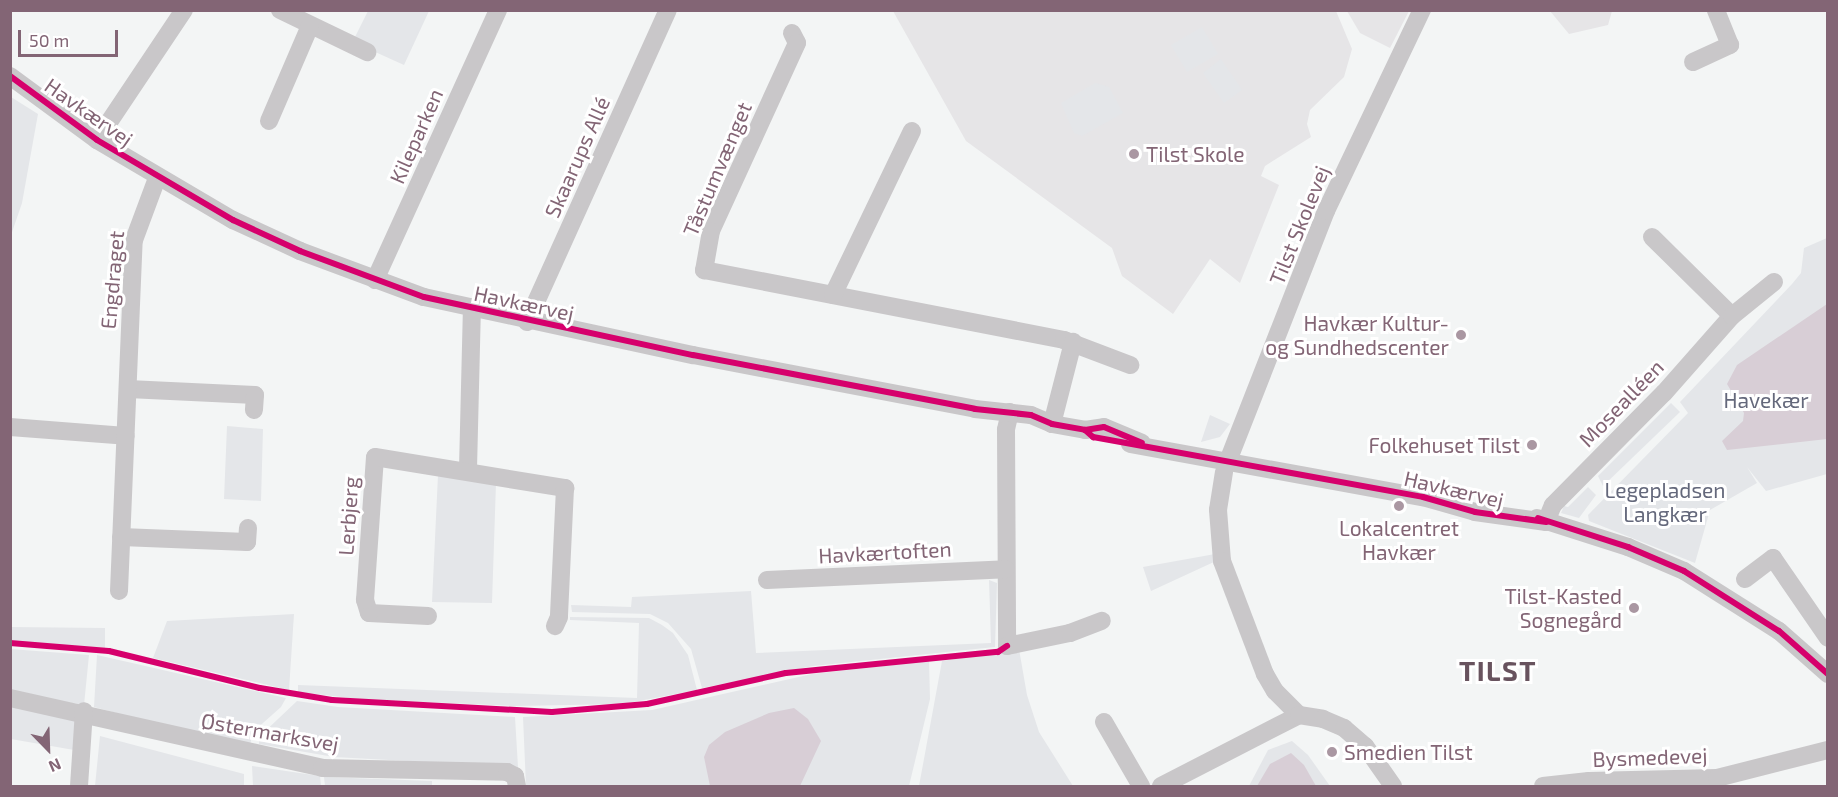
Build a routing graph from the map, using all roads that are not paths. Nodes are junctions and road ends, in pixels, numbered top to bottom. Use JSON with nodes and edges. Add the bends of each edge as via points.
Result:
{"nodes":[{"id":1,"x":184,"y":10,"type":"edge"},
{"id":2,"x":280,"y":10,"type":"edge"},
{"id":3,"x":498,"y":10,"type":"edge"},
{"id":4,"x":668,"y":10,"type":"edge"},
{"id":5,"x":1422,"y":10,"type":"edge"},
{"id":6,"x":1716,"y":10,"type":"edge"},
{"id":7,"x":310,"y":26,"type":"junction"},
{"id":8,"x":792,"y":33,"type":"dead end"},
{"id":9,"x":367,"y":52,"type":"dead end"},
{"id":10,"x":1693,"y":62,"type":"dead end"},
{"id":11,"x":10,"y":76,"type":"edge"},
{"id":12,"x":268,"y":121,"type":"dead end"},
{"id":13,"x":912,"y":131,"type":"dead end"},
{"id":14,"x":97,"y":140,"type":"junction"},
{"id":15,"x":157,"y":178,"type":"junction"},
{"id":16,"x":1652,"y":237,"type":"dead end"},
{"id":17,"x":375,"y":280,"type":"junction"},
{"id":18,"x":1774,"y":282,"type":"dead end"},
{"id":19,"x":833,"y":295,"type":"junction"},
{"id":20,"x":472,"y":310,"type":"junction"},
{"id":21,"x":1732,"y":316,"type":"junction"},
{"id":22,"x":527,"y":322,"type":"junction"},
{"id":23,"x":1073,"y":342,"type":"junction"},
{"id":24,"x":1130,"y":365,"type":"dead end"},
{"id":25,"x":128,"y":389,"type":"junction"},
{"id":26,"x":254,"y":410,"type":"dead end"},
{"id":27,"x":1009,"y":417,"type":"junction"},
{"id":28,"x":1052,"y":424,"type":"junction"},
{"id":29,"x":13,"y":428,"type":"edge"},
{"id":30,"x":126,"y":436,"type":"junction"},
{"id":31,"x":1226,"y":466,"type":"junction"},
{"id":32,"x":468,"y":470,"type":"junction"},
{"id":33,"x":1546,"y":522,"type":"junction"},
{"id":34,"x":248,"y":528,"type":"dead end"},
{"id":35,"x":121,"y":537,"type":"junction"},
{"id":36,"x":1006,"y":569,"type":"junction"},
{"id":37,"x":1745,"y":579,"type":"dead end"},
{"id":38,"x":766,"y":580,"type":"dead end"},
{"id":39,"x":119,"y":591,"type":"dead end"},
{"id":40,"x":428,"y":616,"type":"dead end"},
{"id":41,"x":555,"y":626,"type":"dead end"},
{"id":42,"x":1097,"y":628,"type":"dead end"},
{"id":43,"x":1827,"y":638,"type":"edge"},
{"id":44,"x":1827,"y":674,"type":"edge"},
{"id":45,"x":10,"y":698,"type":"edge"},
{"id":46,"x":84,"y":711,"type":"junction"},
{"id":47,"x":1299,"y":715,"type":"junction"},
{"id":48,"x":1104,"y":722,"type":"dead end"},
{"id":49,"x":1827,"y":750,"type":"edge"},
{"id":50,"x":1677,"y":784,"type":"edge"},
{"id":51,"x":79,"y":786,"type":"edge"},
{"id":52,"x":517,"y":786,"type":"edge"},
{"id":53,"x":1141,"y":786,"type":"edge"},
{"id":54,"x":1161,"y":786,"type":"edge"},
{"id":55,"x":1393,"y":786,"type":"edge"},
{"id":56,"x":1543,"y":786,"type":"edge"}],
"edges":[{"from":1,"to":14,"type":"street"},
{"from":2,"to":7,"type":"street"},
{"from":3,"to":17,"type":"street","name":"Kileparken"},
{"from":4,"to":22,"type":"street","name":"Skaarups Allé"},
{"from":5,"to":31,"type":"street","name":"Tilst Skolevej","via":[[1326,211]]},
{"from":6,"to":10,"type":"street","via":[[1730,45]]},
{"from":7,"to":9,"type":"street"},
{"from":7,"to":12,"type":"street"},
{"from":8,"to":19,"type":"street","name":"Tåstumvænget","via":[[797,43],[714,223],[704,270]]},
{"from":11,"to":14,"type":"street","name":"Havkærvej"},
{"from":13,"to":19,"type":"street"},
{"from":14,"to":15,"type":"street","name":"Havkærvej"},
{"from":15,"to":17,"type":"street","name":"Havkærvej","via":[[232,220]]},
{"from":15,"to":25,"type":"street","name":"Engdraget","via":[[134,240]]},
{"from":16,"to":21,"type":"street"},
{"from":17,"to":20,"type":"street","name":"Havkærvej"},
{"from":18,"to":21,"type":"street","name":"Mosealléen"},
{"from":19,"to":23,"type":"street","name":"Tåstumvænget"},
{"from":20,"to":22,"type":"street","name":"Havkærvej"},
{"from":20,"to":32,"type":"street"},
{"from":21,"to":33,"type":"street","name":"Mosealléen","via":[[1664,393],[1553,505]]},
{"from":22,"to":27,"type":"street","name":"Havkærvej"},
{"from":23,"to":24,"type":"street","name":"Tåstumvænget"},
{"from":23,"to":28,"type":"street"},
{"from":25,"to":26,"type":"street","via":[[255,395]]},
{"from":25,"to":30,"type":"street","name":"Engdraget"},
{"from":27,"to":28,"type":"street","name":"Havkærvej","via":[[1029,426]]},
{"from":27,"to":36,"type":"street"},
{"from":28,"to":31,"type":"street","name":"Havkærvej","via":[[1085,430],[1093,437],[1142,443]]},
{"from":29,"to":30,"type":"street"},
{"from":30,"to":35,"type":"street","name":"Engdraget"},
{"from":31,"to":33,"type":"street","name":"Havkærvej","via":[[1423,497],[1475,512]]},
{"from":31,"to":47,"type":"street","via":[[1218,510],[1222,561],[1265,674],[1275,691]]},
{"from":32,"to":40,"type":"street","name":"Lerbjerg","via":[[375,457],[365,600],[369,612]]},
{"from":32,"to":41,"type":"street","name":"Lerbjerg","via":[[565,488],[559,617]]},
{"from":33,"to":44,"type":"street","name":"Havkærvej","via":[[1628,547],[1684,571],[1779,631]]},
{"from":34,"to":35,"type":"street","via":[[247,542]]},
{"from":35,"to":39,"type":"street","name":"Engdraget"},
{"from":36,"to":38,"type":"street","name":"Havkærtoften"},
{"from":36,"to":42,"type":"street","via":[[1007,646]]},
{"from":37,"to":43,"type":"street","via":[[1773,558]]},
{"from":45,"to":46,"type":"street","name":"Østermarksvej"},
{"from":46,"to":51,"type":"street"},
{"from":46,"to":52,"type":"street","name":"Østermarksvej","via":[[239,752],[322,768],[507,772],[515,776]]},
{"from":47,"to":54,"type":"street"},
{"from":47,"to":55,"type":"street","via":[[1344,728],[1365,746]]},
{"from":48,"to":53,"type":"street"},
{"from":49,"to":50,"type":"street","name":"Bysmedevej"},
{"from":50,"to":56,"type":"street","name":"Bysmedevej","via":[[1589,781]]}]}
